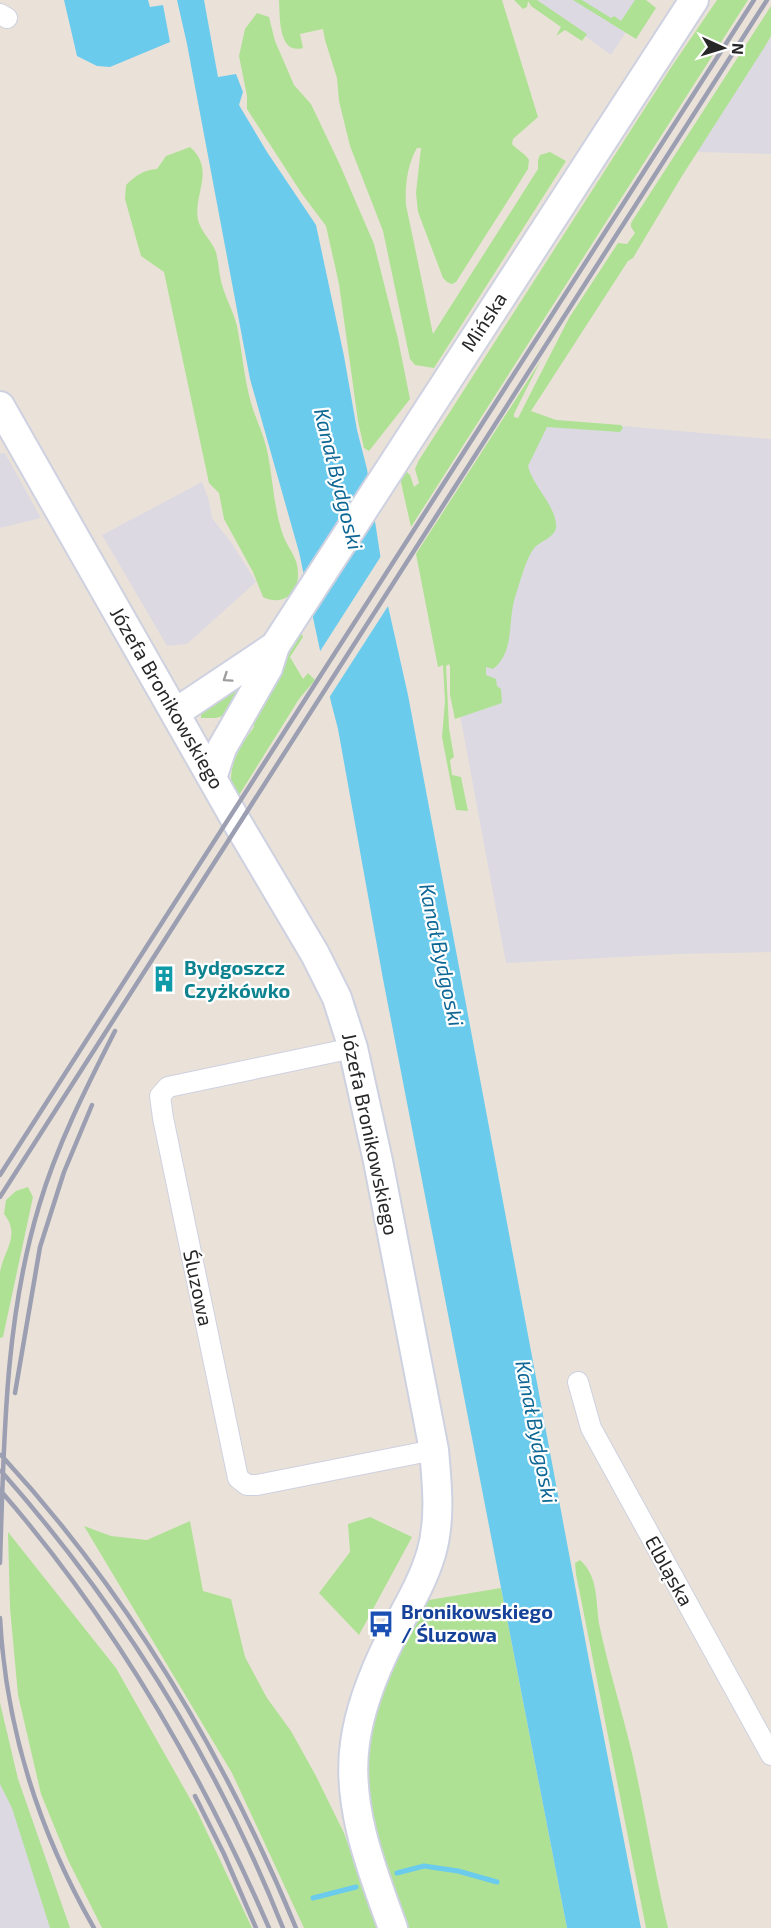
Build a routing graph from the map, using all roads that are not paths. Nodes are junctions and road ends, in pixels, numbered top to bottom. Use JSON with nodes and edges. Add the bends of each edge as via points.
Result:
{"nodes":[{"id":1,"x":694,"y":0,"type":"edge"},
{"id":2,"x":0,"y":406,"type":"edge"},
{"id":3,"x":280,"y":638,"type":"junction"},
{"id":4,"x":180,"y":721,"type":"junction"},
{"id":5,"x":236,"y":721,"type":"junction"},
{"id":6,"x":212,"y":778,"type":"junction"},
{"id":7,"x":353,"y":1048,"type":"junction"},
{"id":8,"x":578,"y":1382,"type":"dead end"},
{"id":9,"x":434,"y":1450,"type":"junction"},
{"id":10,"x":771,"y":1755,"type":"edge"},
{"id":11,"x":393,"y":1928,"type":"edge"}],
"edges":[{"from":1,"to":3,"type":"street","name":"Mińska"},
{"from":2,"to":4,"type":"street","name":"Józefa Bronikowskiego"},
{"from":3,"to":4,"type":"street","name":"Mińska","one_way":true},
{"from":3,"to":5,"type":"street","name":"Mińska","via":[[268,668]]},
{"from":4,"to":5,"type":"street"},
{"from":4,"to":6,"type":"street","name":"Józefa Bronikowskiego"},
{"from":5,"to":6,"type":"street","name":"Mińska"},
{"from":6,"to":7,"type":"street","name":"Józefa Bronikowskiego","via":[[329,980]]},
{"from":7,"to":9,"type":"street","name":"Józefa Bronikowskiego"},
{"from":7,"to":9,"type":"street","name":"Śluzowa","via":[[168,1087],[160,1096],[162,1118],[238,1478],[247,1485],[257,1485]]},
{"from":8,"to":10,"type":"street","name":"Elbląska","via":[[591,1428]]},
{"from":9,"to":11,"type":"street","name":"Józefa Bronikowskiego","via":[[438,1499],[432,1552],[364,1700],[355,1744],[354,1781],[360,1820]]}]}
